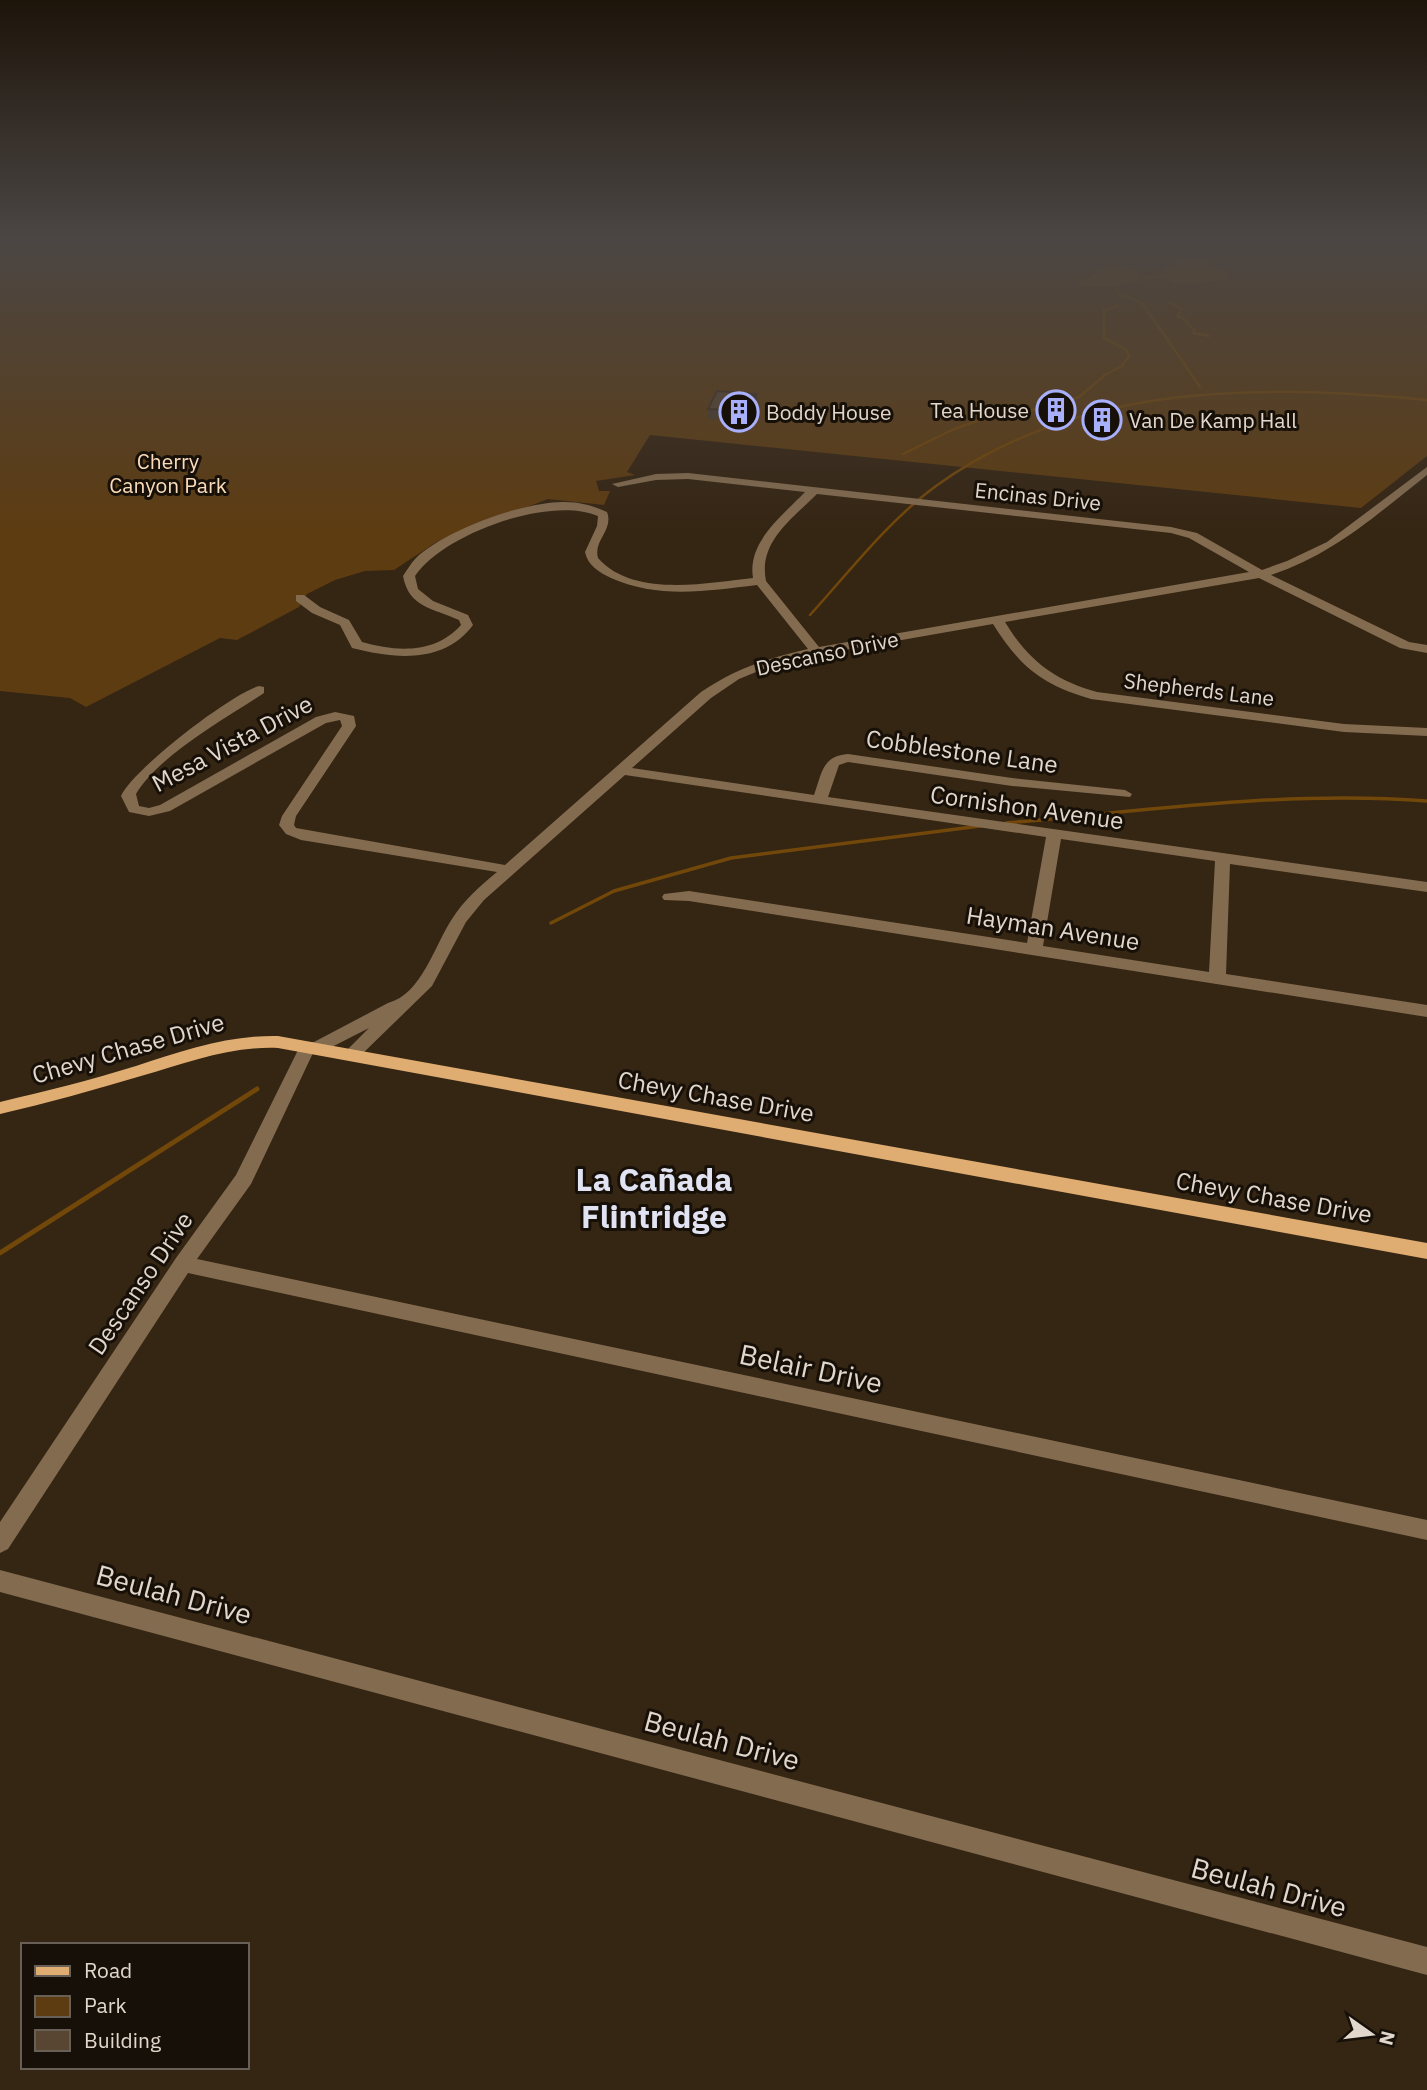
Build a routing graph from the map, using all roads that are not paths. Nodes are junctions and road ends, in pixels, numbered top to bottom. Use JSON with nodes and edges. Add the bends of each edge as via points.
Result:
{"nodes":[{"id":1,"x":1427,"y":470,"type":"edge"},
{"id":2,"x":618,"y":484,"type":"dead end"},
{"id":3,"x":815,"y":489,"type":"junction"},
{"id":4,"x":1261,"y":574,"type":"junction"},
{"id":5,"x":760,"y":580,"type":"junction"},
{"id":6,"x":300,"y":598,"type":"dead end"},
{"id":7,"x":997,"y":620,"type":"junction"},
{"id":8,"x":1427,"y":649,"type":"edge"},
{"id":9,"x":817,"y":651,"type":"junction"},
{"id":10,"x":259,"y":690,"type":"dead end"},
{"id":11,"x":1427,"y":732,"type":"edge"},
{"id":12,"x":621,"y":769,"type":"junction"},
{"id":13,"x":1125,"y":794,"type":"dead end"},
{"id":14,"x":819,"y":800,"type":"junction"},
{"id":15,"x":1054,"y":833,"type":"junction"},
{"id":16,"x":1223,"y":859,"type":"junction"},
{"id":17,"x":508,"y":871,"type":"junction"},
{"id":18,"x":1427,"y":887,"type":"edge"},
{"id":19,"x":670,"y":897,"type":"dead end"},
{"id":20,"x":1034,"y":949,"type":"junction"},
{"id":21,"x":1217,"y":979,"type":"junction"},
{"id":22,"x":401,"y":1004,"type":"junction"},
{"id":23,"x":1427,"y":1011,"type":"edge"},
{"id":24,"x":312,"y":1047,"type":"junction"},
{"id":25,"x":352,"y":1054,"type":"junction"},
{"id":26,"x":0,"y":1108,"type":"edge"},
{"id":27,"x":1427,"y":1251,"type":"edge"},
{"id":28,"x":183,"y":1264,"type":"junction"},
{"id":29,"x":1427,"y":1530,"type":"edge"},
{"id":30,"x":0,"y":1542,"type":"edge"},
{"id":31,"x":0,"y":1581,"type":"edge"},
{"id":32,"x":1427,"y":1961,"type":"edge"}],
"edges":[{"from":1,"to":4,"type":"street","name":"Descanso Drive","via":[[1331,544]]},
{"from":2,"to":3,"type":"street","name":"Encinas Drive","via":[[688,476]]},
{"from":3,"to":4,"type":"street","name":"Encinas Drive","via":[[1171,530],[1193,535]]},
{"from":3,"to":5,"type":"street","via":[[760,554]]},
{"from":4,"to":7,"type":"street","name":"Descanso Drive"},
{"from":4,"to":8,"type":"street","name":"Encinas Drive","via":[[1405,645]]},
{"from":5,"to":6,"type":"street","via":[[671,589],[625,581],[594,562],[590,554],[604,528],[603,514],[565,505],[531,510],[482,527],[417,561],[407,581],[412,591],[464,618],[467,625],[461,634],[433,649],[395,653],[357,645],[345,623]]},
{"from":5,"to":9,"type":"street"},
{"from":7,"to":9,"type":"street","name":"Descanso Drive"},
{"from":7,"to":11,"type":"street","name":"Shepherds Lane","via":[[1033,670],[1072,690],[1335,727]]},
{"from":9,"to":12,"type":"street","name":"Descanso Drive","via":[[734,676]]},
{"from":10,"to":17,"type":"street","name":"Mesa Vista Drive","via":[[145,774],[129,793],[134,809],[165,808],[321,720],[341,715],[349,719],[349,726],[289,816],[286,825],[291,831],[491,864]]},
{"from":12,"to":14,"type":"street","name":"Cornishon Avenue"},
{"from":12,"to":17,"type":"street","name":"Descanso Drive"},
{"from":13,"to":14,"type":"street","name":"Cobblestone Lane","via":[[848,758],[833,763]]},
{"from":14,"to":15,"type":"street","name":"Cornishon Avenue"},
{"from":15,"to":16,"type":"street","name":"Cornishon Avenue"},
{"from":15,"to":20,"type":"street"},
{"from":16,"to":18,"type":"street","name":"Cornishon Avenue"},
{"from":16,"to":21,"type":"street"},
{"from":17,"to":22,"type":"street","name":"Descanso Drive","via":[[469,907],[426,982]]},
{"from":19,"to":20,"type":"street","name":"Hayman Avenue"},
{"from":20,"to":21,"type":"street","name":"Hayman Avenue"},
{"from":21,"to":23,"type":"street","name":"Hayman Avenue"},
{"from":22,"to":24,"type":"street"},
{"from":22,"to":25,"type":"street","name":"Descanso Drive"},
{"from":24,"to":25,"type":"main road","name":"Chevy Chase Drive"},
{"from":24,"to":26,"type":"main road","name":"Chevy Chase Drive","via":[[253,1041],[215,1045]]},
{"from":24,"to":28,"type":"street","name":"Descanso Drive","via":[[244,1179]]},
{"from":25,"to":27,"type":"main road","name":"Chevy Chase Drive"},
{"from":28,"to":29,"type":"street","name":"Belair Drive"},
{"from":28,"to":30,"type":"street","name":"Descanso Drive"},
{"from":31,"to":32,"type":"street","name":"Beulah Drive"}]}
